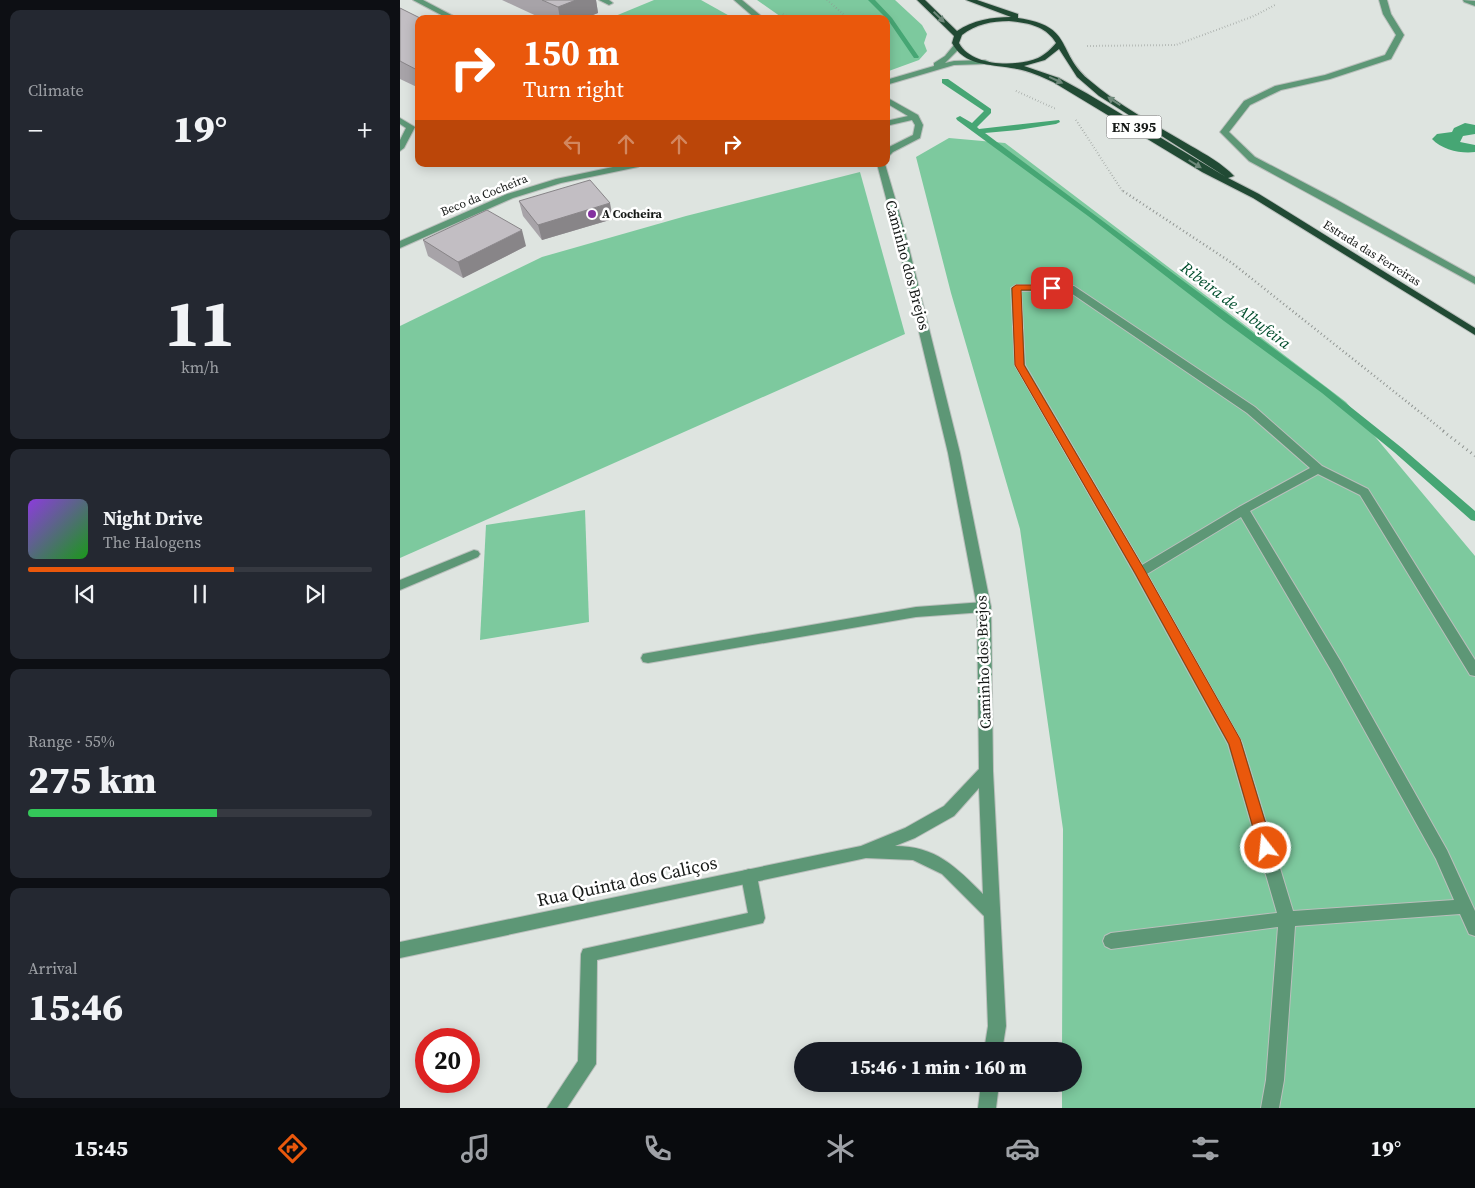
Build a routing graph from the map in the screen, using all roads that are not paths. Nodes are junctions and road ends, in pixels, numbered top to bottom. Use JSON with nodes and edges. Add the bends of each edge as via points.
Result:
{"nodes":[{"id":1,"x":417,"y":0,"type":"edge"},
{"id":2,"x":738,"y":0,"type":"edge"},
{"id":3,"x":921,"y":0,"type":"edge"},
{"id":4,"x":970,"y":0,"type":"edge"},
{"id":5,"x":1383,"y":0,"type":"edge"},
{"id":6,"x":1467,"y":0,"type":"edge"},
{"id":7,"x":1475,"y":4,"type":"edge"},
{"id":8,"x":447,"y":15,"type":"edge"},
{"id":9,"x":756,"y":15,"type":"edge"},
{"id":10,"x":1033,"y":23,"type":"junction"},
{"id":11,"x":957,"y":35,"type":"junction"},
{"id":12,"x":1060,"y":45,"type":"junction"},
{"id":13,"x":957,"y":47,"type":"junction"},
{"id":14,"x":985,"y":62,"type":"junction"},
{"id":15,"x":1010,"y":65,"type":"junction"},
{"id":16,"x":932,"y":68,"type":"junction"},
{"id":17,"x":890,"y":81,"type":"edge"},
{"id":18,"x":890,"y":102,"type":"edge"},
{"id":19,"x":914,"y":117,"type":"junction"},
{"id":20,"x":400,"y":120,"type":"edge"},
{"id":21,"x":890,"y":123,"type":"edge"},
{"id":22,"x":400,"y":148,"type":"edge"},
{"id":23,"x":890,"y":150,"type":"edge"},
{"id":24,"x":624,"y":167,"type":"edge"},
{"id":25,"x":882,"y":167,"type":"edge"},
{"id":26,"x":1256,"y":196,"type":"junction"},
{"id":27,"x":400,"y":245,"type":"edge"},
{"id":28,"x":1475,"y":281,"type":"edge"},
{"id":29,"x":1475,"y":332,"type":"edge"},
{"id":30,"x":1318,"y":469,"type":"junction"},
{"id":31,"x":1243,"y":510,"type":"junction"},
{"id":32,"x":474,"y":554,"type":"dead end"},
{"id":33,"x":1140,"y":572,"type":"junction"},
{"id":34,"x":400,"y":585,"type":"edge"},
{"id":35,"x":984,"y":607,"type":"junction"},
{"id":36,"x":648,"y":658,"type":"dead end"},
{"id":37,"x":1475,"y":671,"type":"edge"},
{"id":38,"x":986,"y":770,"type":"junction"},
{"id":39,"x":862,"y":853,"type":"junction"},
{"id":40,"x":749,"y":876,"type":"junction"},
{"id":41,"x":1465,"y":906,"type":"junction"},
{"id":42,"x":991,"y":912,"type":"junction"},
{"id":43,"x":1287,"y":919,"type":"junction"},
{"id":44,"x":1475,"y":929,"type":"edge"},
{"id":45,"x":1110,"y":941,"type":"dead end"},
{"id":46,"x":400,"y":950,"type":"edge"},
{"id":47,"x":995,"y":1042,"type":"edge"},
{"id":48,"x":989,"y":1092,"type":"edge"},
{"id":49,"x":556,"y":1108,"type":"edge"},
{"id":50,"x":987,"y":1108,"type":"edge"},
{"id":51,"x":1270,"y":1108,"type":"edge"}],
"edges":[{"from":1,"to":8,"type":"street"},
{"from":2,"to":9,"type":"street"},
{"from":3,"to":11,"type":"main road","one_way":true},
{"from":4,"to":10,"type":"main road","number":"EN 395"},
{"from":5,"to":28,"type":"street","via":[[1400,35],[1388,57],[1327,77],[1278,88],[1247,104],[1224,132],[1252,159]]},
{"from":6,"to":7,"type":"street"},
{"from":10,"to":11,"type":"main road","number":"EN 395","via":[[1003,19],[988,21],[964,29]]},
{"from":10,"to":12,"type":"main road","number":"EN 395","via":[[1053,32]]},
{"from":11,"to":13,"type":"main road"},
{"from":12,"to":15,"type":"main road","number":"EN 395","via":[[1044,58]]},
{"from":26,"to":12,"type":"main road","number":"EN 395","one_way":true,"via":[[1212,163],[1083,79]]},
{"from":13,"to":14,"type":"main road","number":"EN 395","via":[[967,56]]},
{"from":13,"to":16,"type":"street","via":[[948,58]]},
{"from":14,"to":15,"type":"main road","number":"EN 395"},
{"from":14,"to":16,"type":"street"},
{"from":15,"to":26,"type":"main road","number":"EN 395","one_way":true,"via":[[1056,80],[1205,170]]},
{"from":16,"to":17,"type":"street"},
{"from":18,"to":19,"type":"street"},
{"from":19,"to":21,"type":"street"},
{"from":19,"to":23,"type":"street","via":[[918,125],[916,136]]},
{"from":20,"to":22,"type":"street","via":[[411,127]]},
{"from":24,"to":27,"type":"street","name":"Beco da Cocheira","via":[[558,181],[510,196]]},
{"from":25,"to":35,"type":"street","name":"Caminho dos Brejos","via":[[954,453]]},
{"from":26,"to":29,"type":"main road","name":"Estrada das Ferreiras","number":"EN 395"},
{"from":30,"to":31,"type":"street"},
{"from":30,"to":33,"type":"street","via":[[1250,410],[1070,288],[1016,288],[1020,365]]},
{"from":30,"to":37,"type":"street","via":[[1364,492]]},
{"from":31,"to":33,"type":"street"},
{"from":31,"to":41,"type":"street","via":[[1428,829]]},
{"from":32,"to":34,"type":"street"},
{"from":33,"to":43,"type":"street","via":[[1235,743]]},
{"from":35,"to":36,"type":"street","via":[[916,612]]},
{"from":35,"to":38,"type":"street","name":"Caminho dos Brejos"},
{"from":38,"to":39,"type":"street","via":[[949,811],[910,833]]},
{"from":38,"to":42,"type":"street","name":"Caminho dos Brejos"},
{"from":39,"to":40,"type":"street","name":"Rua Quinta dos Caliços"},
{"from":39,"to":42,"type":"street","via":[[914,852],[947,869]]},
{"from":40,"to":46,"type":"street","name":"Rua Quinta dos Caliços"},
{"from":40,"to":49,"type":"street","via":[[757,918],[589,954],[587,1064]]},
{"from":41,"to":43,"type":"street"},
{"from":41,"to":44,"type":"street"},
{"from":42,"to":47,"type":"street","name":"Caminho dos Brejos"},
{"from":43,"to":45,"type":"street"},
{"from":43,"to":51,"type":"street"},
{"from":48,"to":50,"type":"street"}]}
